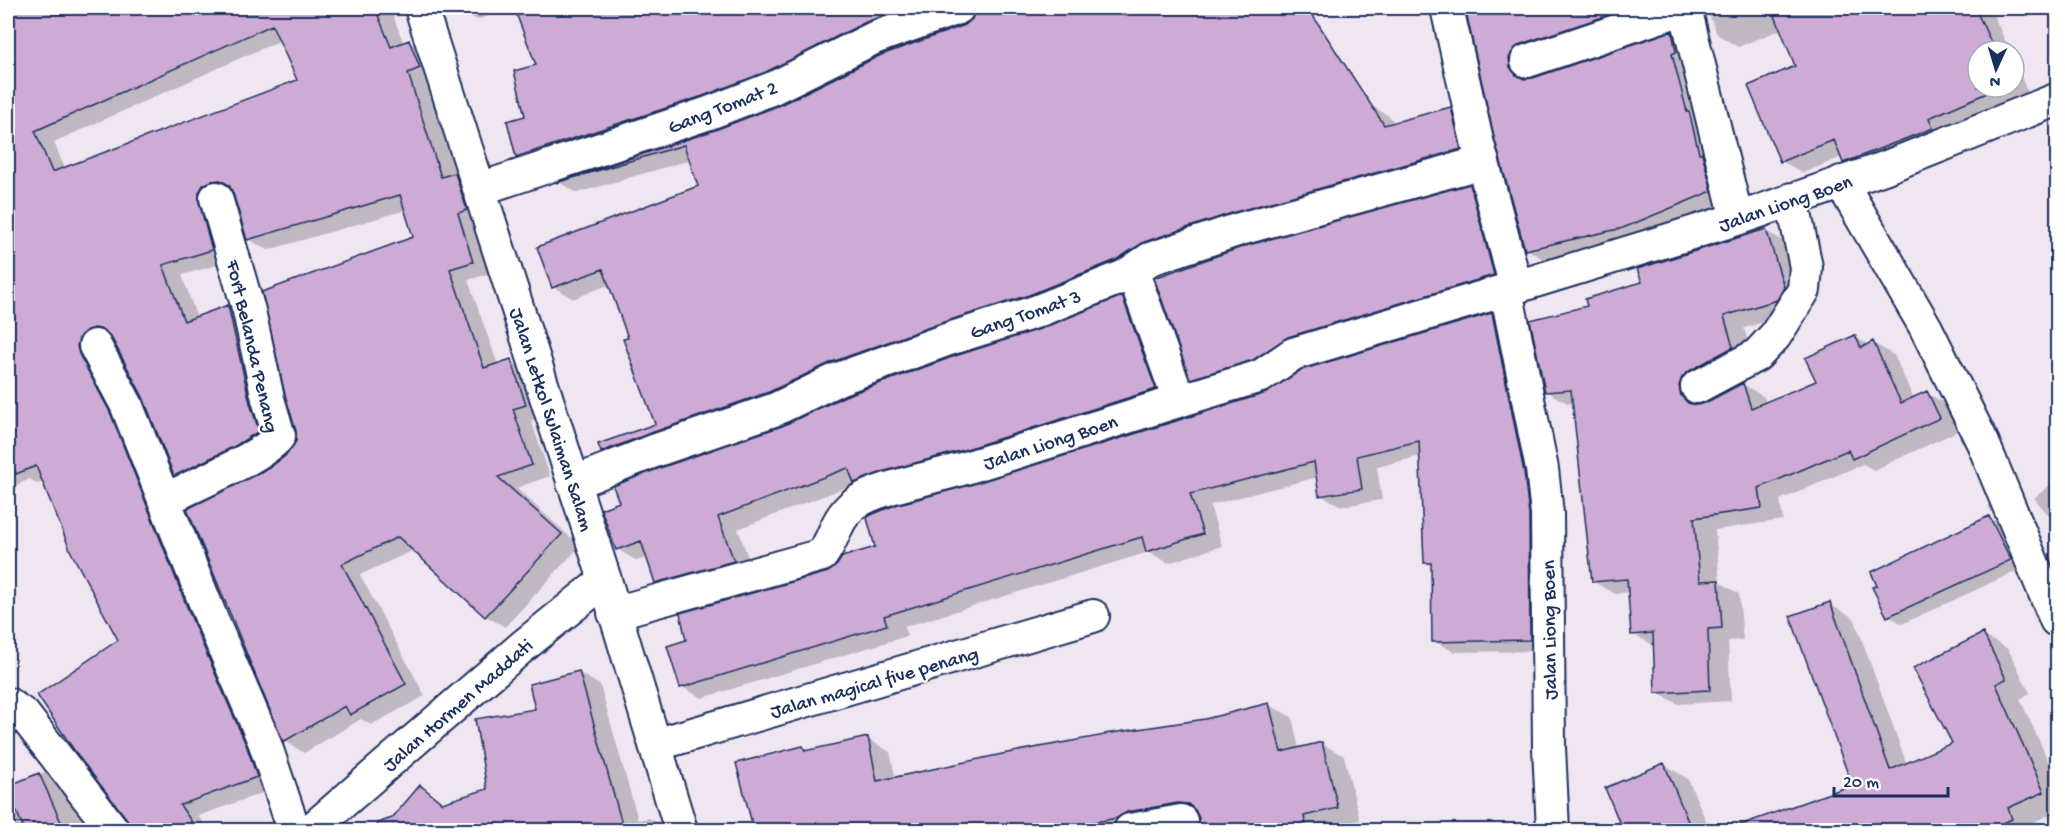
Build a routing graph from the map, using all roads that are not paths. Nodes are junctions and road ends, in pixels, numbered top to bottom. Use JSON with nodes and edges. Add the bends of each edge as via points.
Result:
{"nodes":[{"id":1,"x":421,"y":8,"type":"edge"},
{"id":2,"x":958,"y":8,"type":"edge"},
{"id":3,"x":1447,"y":8,"type":"edge"},
{"id":4,"x":1685,"y":8,"type":"edge"},
{"id":5,"x":1527,"y":61,"type":"dead end"},
{"id":6,"x":2058,"y":99,"type":"edge"},
{"id":7,"x":1483,"y":162,"type":"junction"},
{"id":8,"x":1841,"y":182,"type":"junction"},
{"id":9,"x":480,"y":189,"type":"junction"},
{"id":10,"x":216,"y":198,"type":"dead end"},
{"id":11,"x":1792,"y":199,"type":"junction"},
{"id":12,"x":1737,"y":219,"type":"junction"},
{"id":13,"x":1133,"y":273,"type":"junction"},
{"id":14,"x":1511,"y":288,"type":"junction"},
{"id":15,"x":95,"y":346,"type":"dead end"},
{"id":16,"x":1697,"y":387,"type":"dead end"},
{"id":17,"x":1179,"y":400,"type":"junction"},
{"id":18,"x":573,"y":483,"type":"junction"},
{"id":19,"x":164,"y":500,"type":"junction"},
{"id":20,"x":604,"y":580,"type":"junction"},
{"id":21,"x":614,"y":613,"type":"junction"},
{"id":22,"x":1093,"y":616,"type":"dead end"},
{"id":23,"x":2056,"y":620,"type":"edge"},
{"id":24,"x":8,"y":705,"type":"edge"},
{"id":25,"x":655,"y":745,"type":"junction"},
{"id":26,"x":1181,"y":821,"type":"dead end"},
{"id":27,"x":113,"y":831,"type":"edge"},
{"id":28,"x":294,"y":831,"type":"edge"},
{"id":29,"x":311,"y":831,"type":"edge"},
{"id":30,"x":681,"y":831,"type":"edge"},
{"id":31,"x":1130,"y":831,"type":"edge"},
{"id":32,"x":1553,"y":831,"type":"edge"}],
"edges":[{"from":1,"to":9,"type":"street","name":"Jalan Letkol Sulaiman Salam"},
{"from":2,"to":9,"type":"street","name":"Gang Tomat 2","via":[[874,38],[773,88],[708,113]]},
{"from":3,"to":7,"type":"street"},
{"from":4,"to":5,"type":"street"},
{"from":4,"to":12,"type":"street"},
{"from":6,"to":8,"type":"street","name":"Jalan Liong Boen"},
{"from":7,"to":13,"type":"street","name":"Gang Tomat 3","via":[[1240,229],[1150,259]]},
{"from":7,"to":14,"type":"street"},
{"from":8,"to":11,"type":"street","name":"Jalan Liong Boen"},
{"from":8,"to":23,"type":"street","via":[[1926,328],[1983,443]]},
{"from":9,"to":18,"type":"street","name":"Jalan Letkol Sulaiman Salam"},
{"from":10,"to":19,"type":"street","name":"Fort Belanda Penang","via":[[279,436],[257,454]]},
{"from":11,"to":12,"type":"street","name":"Jalan Liong Boen"},
{"from":11,"to":16,"type":"street","via":[[1806,267],[1804,290],[1775,336],[1756,355]]},
{"from":12,"to":14,"type":"street","name":"Jalan Liong Boen"},
{"from":13,"to":17,"type":"street"},
{"from":13,"to":18,"type":"street","name":"Gang Tomat 3","via":[[1035,312],[838,378],[776,409]]},
{"from":14,"to":17,"type":"street","name":"Jalan Liong Boen","via":[[1293,354],[1261,376]]},
{"from":14,"to":32,"type":"street","name":"Jalan Liong Boen","via":[[1547,514]]},
{"from":15,"to":19,"type":"street","via":[[126,404]]},
{"from":17,"to":21,"type":"street","name":"Jalan Liong Boen","via":[[869,495],[836,523],[822,555]]},
{"from":18,"to":20,"type":"street","name":"Jalan Letkol Sulaiman Salam"},
{"from":19,"to":28,"type":"street","via":[[264,741]]},
{"from":20,"to":21,"type":"street","name":"Jalan Letkol Sulaiman Salam"},
{"from":20,"to":29,"type":"street","name":"Jalan Hormen Maddati"},
{"from":21,"to":25,"type":"street","name":"Jalan Letkol Sulaiman Salam"},
{"from":22,"to":25,"type":"street","name":"Jalan magical five penang"},
{"from":24,"to":27,"type":"street","via":[[24,715]]},
{"from":25,"to":30,"type":"street","name":"Jalan Letkol Sulaiman Salam"},
{"from":26,"to":31,"type":"street"}]}
